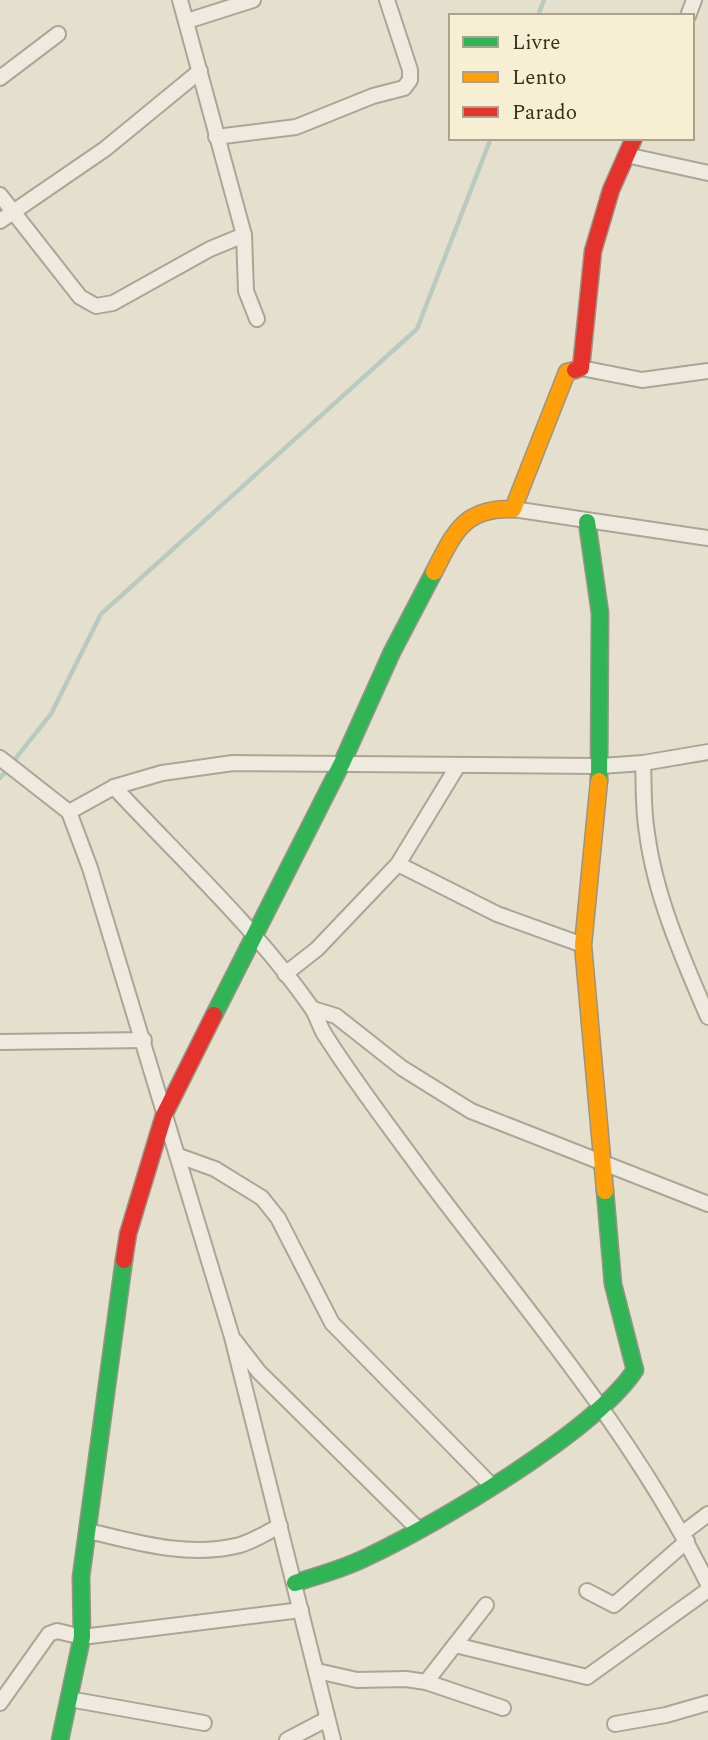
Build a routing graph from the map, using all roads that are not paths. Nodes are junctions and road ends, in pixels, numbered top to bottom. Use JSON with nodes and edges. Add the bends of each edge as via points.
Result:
{"nodes":[{"id":1,"x":180,"y":0,"type":"edge"},
{"id":2,"x":253,"y":0,"type":"edge"},
{"id":3,"x":387,"y":0,"type":"edge"},
{"id":4,"x":187,"y":21,"type":"junction"},
{"id":5,"x":58,"y":34,"type":"dead end"},
{"id":6,"x":200,"y":71,"type":"junction"},
{"id":7,"x":0,"y":78,"type":"edge"},
{"id":8,"x":216,"y":137,"type":"junction"},
{"id":9,"x":633,"y":140,"type":"edge"},
{"id":10,"x":626,"y":155,"type":"junction"},
{"id":11,"x":708,"y":173,"type":"edge"},
{"id":12,"x":0,"y":195,"type":"edge"},
{"id":13,"x":14,"y":212,"type":"junction"},
{"id":14,"x":0,"y":221,"type":"edge"},
{"id":15,"x":244,"y":235,"type":"junction"},
{"id":16,"x":257,"y":319,"type":"dead end"},
{"id":17,"x":581,"y":368,"type":"junction"},
{"id":18,"x":708,"y":371,"type":"edge"},
{"id":19,"x":513,"y":509,"type":"junction"},
{"id":20,"x":587,"y":522,"type":"junction"},
{"id":21,"x":708,"y":538,"type":"edge"},
{"id":22,"x":708,"y":752,"type":"edge"},
{"id":23,"x":0,"y":758,"type":"edge"},
{"id":24,"x":643,"y":763,"type":"junction"},
{"id":25,"x":342,"y":764,"type":"junction"},
{"id":26,"x":601,"y":766,"type":"junction"},
{"id":27,"x":457,"y":767,"type":"junction"},
{"id":28,"x":114,"y":786,"type":"junction"},
{"id":29,"x":69,"y":812,"type":"junction"},
{"id":30,"x":398,"y":864,"type":"junction"},
{"id":31,"x":253,"y":935,"type":"junction"},
{"id":32,"x":583,"y":945,"type":"junction"},
{"id":33,"x":285,"y":974,"type":"junction"},
{"id":34,"x":313,"y":1009,"type":"junction"},
{"id":35,"x":708,"y":1017,"type":"edge"},
{"id":36,"x":144,"y":1040,"type":"junction"},
{"id":37,"x":0,"y":1042,"type":"edge"},
{"id":38,"x":164,"y":1115,"type":"junction"},
{"id":39,"x":179,"y":1156,"type":"junction"},
{"id":40,"x":601,"y":1164,"type":"junction"},
{"id":41,"x":708,"y":1204,"type":"edge"},
{"id":42,"x":232,"y":1338,"type":"junction"},
{"id":43,"x":604,"y":1408,"type":"junction"},
{"id":44,"x":491,"y":1485,"type":"junction"},
{"id":45,"x":708,"y":1514,"type":"edge"},
{"id":46,"x":280,"y":1526,"type":"junction"},
{"id":47,"x":417,"y":1528,"type":"junction"},
{"id":48,"x":89,"y":1531,"type":"junction"},
{"id":49,"x":685,"y":1537,"type":"junction"},
{"id":50,"x":295,"y":1583,"type":"junction"},
{"id":51,"x":708,"y":1584,"type":"edge"},
{"id":52,"x":708,"y":1590,"type":"edge"},
{"id":53,"x":587,"y":1591,"type":"dead end"},
{"id":54,"x":486,"y":1605,"type":"dead end"},
{"id":55,"x":300,"y":1610,"type":"junction"},
{"id":56,"x":82,"y":1637,"type":"junction"},
{"id":57,"x":455,"y":1645,"type":"junction"},
{"id":58,"x":317,"y":1671,"type":"junction"},
{"id":59,"x":425,"y":1682,"type":"junction"},
{"id":60,"x":69,"y":1699,"type":"junction"},
{"id":61,"x":0,"y":1703,"type":"edge"},
{"id":62,"x":708,"y":1703,"type":"edge"},
{"id":63,"x":503,"y":1708,"type":"dead end"},
{"id":64,"x":327,"y":1719,"type":"junction"},
{"id":65,"x":204,"y":1723,"type":"dead end"},
{"id":66,"x":615,"y":1724,"type":"dead end"},
{"id":67,"x":60,"y":1740,"type":"edge"},
{"id":68,"x":287,"y":1740,"type":"edge"},
{"id":69,"x":334,"y":1740,"type":"edge"}],
"edges":[{"from":1,"to":4,"type":"street"},
{"from":2,"to":4,"type":"street"},
{"from":3,"to":8,"type":"street","via":[[410,70],[404,88],[296,127]]},
{"from":4,"to":6,"type":"street"},
{"from":5,"to":7,"type":"street"},
{"from":6,"to":8,"type":"street"},
{"from":6,"to":13,"type":"street","via":[[106,149]]},
{"from":8,"to":15,"type":"street"},
{"from":9,"to":10,"type":"street"},
{"from":10,"to":11,"type":"street"},
{"from":10,"to":17,"type":"street","via":[[593,251]]},
{"from":12,"to":13,"type":"street"},
{"from":13,"to":14,"type":"street"},
{"from":13,"to":15,"type":"street","via":[[80,297],[96,306],[113,303]]},
{"from":15,"to":16,"type":"street","via":[[246,291]]},
{"from":17,"to":18,"type":"street","via":[[642,380]]},
{"from":17,"to":19,"type":"street","via":[[567,372]]},
{"from":19,"to":20,"type":"street"},
{"from":19,"to":25,"type":"street","via":[[491,508],[469,517],[451,539],[392,652]]},
{"from":20,"to":21,"type":"street"},
{"from":20,"to":26,"type":"street","via":[[600,613]]},
{"from":22,"to":24,"type":"street"},
{"from":23,"to":29,"type":"street"},
{"from":24,"to":26,"type":"street"},
{"from":24,"to":35,"type":"street","via":[[647,833],[655,871]]},
{"from":25,"to":27,"type":"street"},
{"from":25,"to":28,"type":"street","via":[[233,763],[162,773]]},
{"from":25,"to":31,"type":"street"},
{"from":26,"to":27,"type":"street"},
{"from":26,"to":32,"type":"street"},
{"from":27,"to":30,"type":"street"},
{"from":28,"to":29,"type":"street"},
{"from":28,"to":31,"type":"street"},
{"from":29,"to":36,"type":"street"},
{"from":30,"to":32,"type":"street","via":[[474,904]]},
{"from":30,"to":33,"type":"street","via":[[317,949]]},
{"from":31,"to":33,"type":"street"},
{"from":31,"to":38,"type":"street"},
{"from":32,"to":40,"type":"street"},
{"from":33,"to":34,"type":"street"},
{"from":34,"to":40,"type":"street","via":[[336,1016],[402,1068],[471,1111]]},
{"from":34,"to":43,"type":"street","via":[[337,1052],[427,1178]]},
{"from":36,"to":37,"type":"street"},
{"from":36,"to":38,"type":"street"},
{"from":38,"to":39,"type":"street"},
{"from":38,"to":48,"type":"street","via":[[128,1234]]},
{"from":39,"to":42,"type":"street"},
{"from":39,"to":44,"type":"street","via":[[215,1169],[262,1198],[278,1218],[332,1322]]},
{"from":40,"to":41,"type":"street"},
{"from":40,"to":43,"type":"street","via":[[613,1284],[635,1370],[626,1388]]},
{"from":42,"to":46,"type":"street"},
{"from":42,"to":47,"type":"street","via":[[259,1372]]},
{"from":43,"to":44,"type":"street"},
{"from":43,"to":49,"type":"street"},
{"from":44,"to":47,"type":"street"},
{"from":45,"to":49,"type":"street"},
{"from":46,"to":48,"type":"street","via":[[241,1545],[198,1549],[147,1546]]},
{"from":46,"to":50,"type":"street"},
{"from":47,"to":50,"type":"street","via":[[366,1558]]},
{"from":48,"to":56,"type":"street","via":[[80,1590]]},
{"from":49,"to":51,"type":"street"},
{"from":49,"to":53,"type":"street","via":[[614,1605]]},
{"from":50,"to":55,"type":"street"},
{"from":52,"to":57,"type":"street","via":[[587,1677]]},
{"from":54,"to":57,"type":"street"},
{"from":55,"to":56,"type":"street"},
{"from":55,"to":58,"type":"street"},
{"from":56,"to":60,"type":"street"},
{"from":56,"to":61,"type":"street","via":[[57,1631],[49,1634]]},
{"from":57,"to":59,"type":"street"},
{"from":58,"to":59,"type":"street","via":[[356,1680]]},
{"from":58,"to":64,"type":"street"},
{"from":59,"to":63,"type":"street"},
{"from":60,"to":65,"type":"street"},
{"from":60,"to":67,"type":"street"},
{"from":62,"to":66,"type":"street"},
{"from":64,"to":68,"type":"street"},
{"from":64,"to":69,"type":"street"}]}
